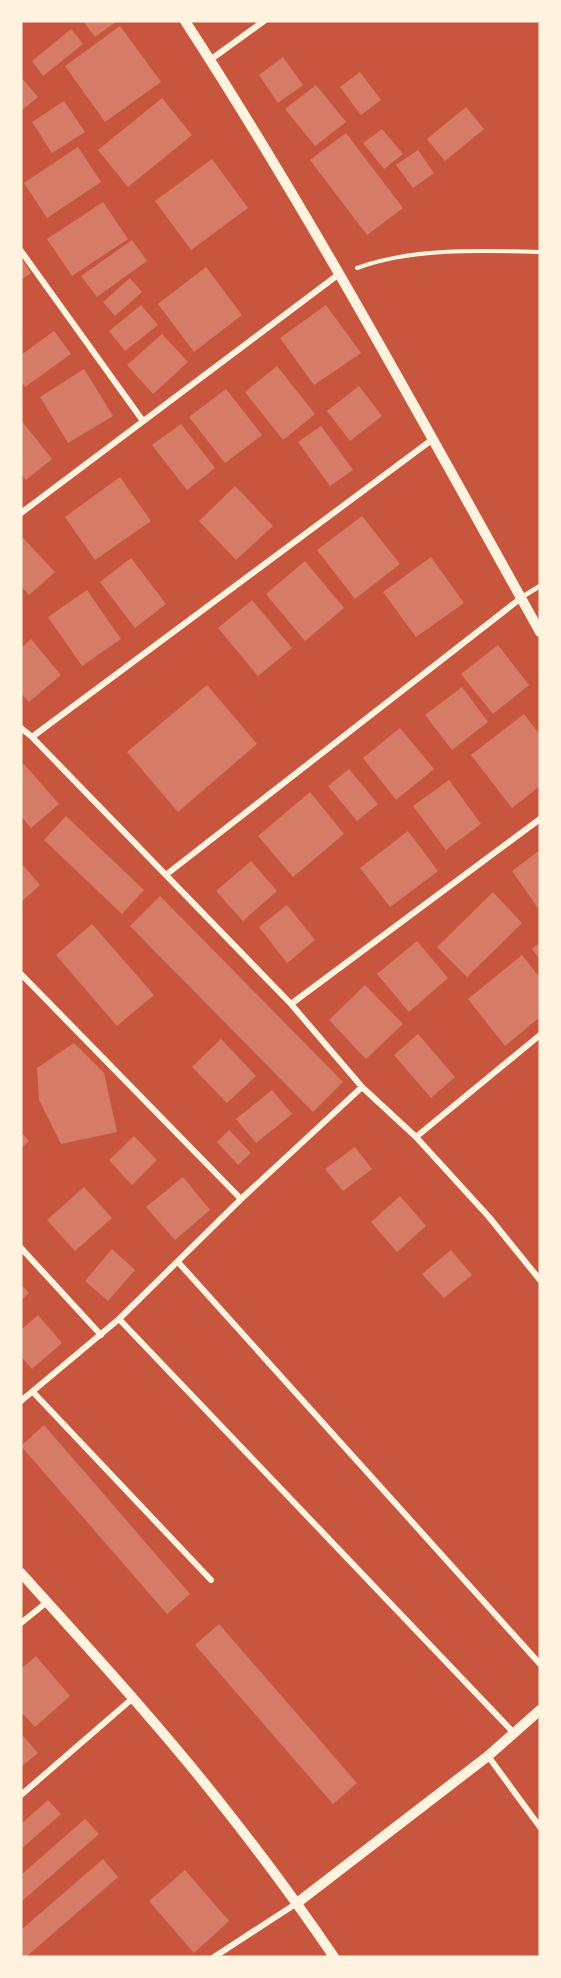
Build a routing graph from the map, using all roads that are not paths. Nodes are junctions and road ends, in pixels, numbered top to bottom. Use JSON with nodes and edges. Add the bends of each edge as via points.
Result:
{"nodes":[{"id":1,"x":185,"y":21,"type":"edge"},
{"id":2,"x":264,"y":21,"type":"edge"},
{"id":3,"x":210,"y":60,"type":"junction"},
{"id":4,"x":21,"y":251,"type":"edge"},
{"id":5,"x":339,"y":274,"type":"junction"},
{"id":6,"x":143,"y":421,"type":"junction"},
{"id":7,"x":433,"y":439,"type":"junction"},
{"id":8,"x":21,"y":513,"type":"edge"},
{"id":9,"x":540,"y":586,"type":"edge"},
{"id":10,"x":521,"y":598,"type":"junction"},
{"id":11,"x":540,"y":632,"type":"edge"},
{"id":12,"x":21,"y":728,"type":"edge"},
{"id":13,"x":32,"y":737,"type":"junction"},
{"id":14,"x":540,"y":819,"type":"edge"},
{"id":15,"x":167,"y":874,"type":"junction"},
{"id":16,"x":21,"y":974,"type":"edge"},
{"id":17,"x":291,"y":1004,"type":"junction"},
{"id":18,"x":540,"y":1035,"type":"edge"},
{"id":19,"x":363,"y":1087,"type":"junction"},
{"id":20,"x":416,"y":1137,"type":"junction"},
{"id":21,"x":241,"y":1199,"type":"junction"},
{"id":22,"x":21,"y":1248,"type":"edge"},
{"id":23,"x":178,"y":1262,"type":"junction"},
{"id":24,"x":540,"y":1280,"type":"edge"},
{"id":25,"x":119,"y":1319,"type":"junction"},
{"id":26,"x":101,"y":1335,"type":"junction"},
{"id":27,"x":33,"y":1392,"type":"junction"},
{"id":28,"x":21,"y":1401,"type":"edge"},
{"id":29,"x":21,"y":1574,"type":"edge"},
{"id":30,"x":211,"y":1580,"type":"dead end"},
{"id":31,"x":46,"y":1602,"type":"junction"},
{"id":32,"x":21,"y":1623,"type":"edge"},
{"id":33,"x":540,"y":1664,"type":"edge"},
{"id":34,"x":133,"y":1698,"type":"junction"},
{"id":35,"x":540,"y":1710,"type":"edge"},
{"id":36,"x":513,"y":1732,"type":"junction"},
{"id":37,"x":488,"y":1756,"type":"junction"},
{"id":38,"x":21,"y":1795,"type":"edge"},
{"id":39,"x":540,"y":1827,"type":"edge"},
{"id":40,"x":297,"y":1903,"type":"junction"},
{"id":41,"x":214,"y":1957,"type":"edge"},
{"id":42,"x":334,"y":1957,"type":"edge"}],
"edges":[{"from":1,"to":3,"type":"street"},
{"from":2,"to":3,"type":"street"},
{"from":3,"to":5,"type":"street"},
{"from":4,"to":6,"type":"street"},
{"from":5,"to":6,"type":"street"},
{"from":5,"to":7,"type":"street"},
{"from":6,"to":8,"type":"street"},
{"from":7,"to":10,"type":"street"},
{"from":7,"to":13,"type":"street"},
{"from":9,"to":10,"type":"lane"},
{"from":10,"to":11,"type":"street"},
{"from":10,"to":15,"type":"street"},
{"from":12,"to":13,"type":"street"},
{"from":13,"to":15,"type":"street"},
{"from":14,"to":17,"type":"street"},
{"from":15,"to":17,"type":"street"},
{"from":16,"to":21,"type":"street"},
{"from":17,"to":19,"type":"street"},
{"from":18,"to":20,"type":"street"},
{"from":19,"to":20,"type":"street"},
{"from":19,"to":21,"type":"street"},
{"from":20,"to":24,"type":"street"},
{"from":21,"to":23,"type":"street"},
{"from":22,"to":26,"type":"street"},
{"from":23,"to":25,"type":"street"},
{"from":23,"to":33,"type":"street"},
{"from":25,"to":26,"type":"street"},
{"from":25,"to":36,"type":"street"},
{"from":26,"to":27,"type":"street"},
{"from":27,"to":28,"type":"street"},
{"from":27,"to":30,"type":"street"},
{"from":29,"to":31,"type":"street"},
{"from":31,"to":32,"type":"street"},
{"from":31,"to":34,"type":"street"},
{"from":34,"to":38,"type":"street"},
{"from":34,"to":40,"type":"street"},
{"from":35,"to":36,"type":"street"},
{"from":36,"to":37,"type":"street"},
{"from":37,"to":39,"type":"street"},
{"from":37,"to":40,"type":"street"},
{"from":40,"to":41,"type":"street"},
{"from":40,"to":42,"type":"street"}]}
